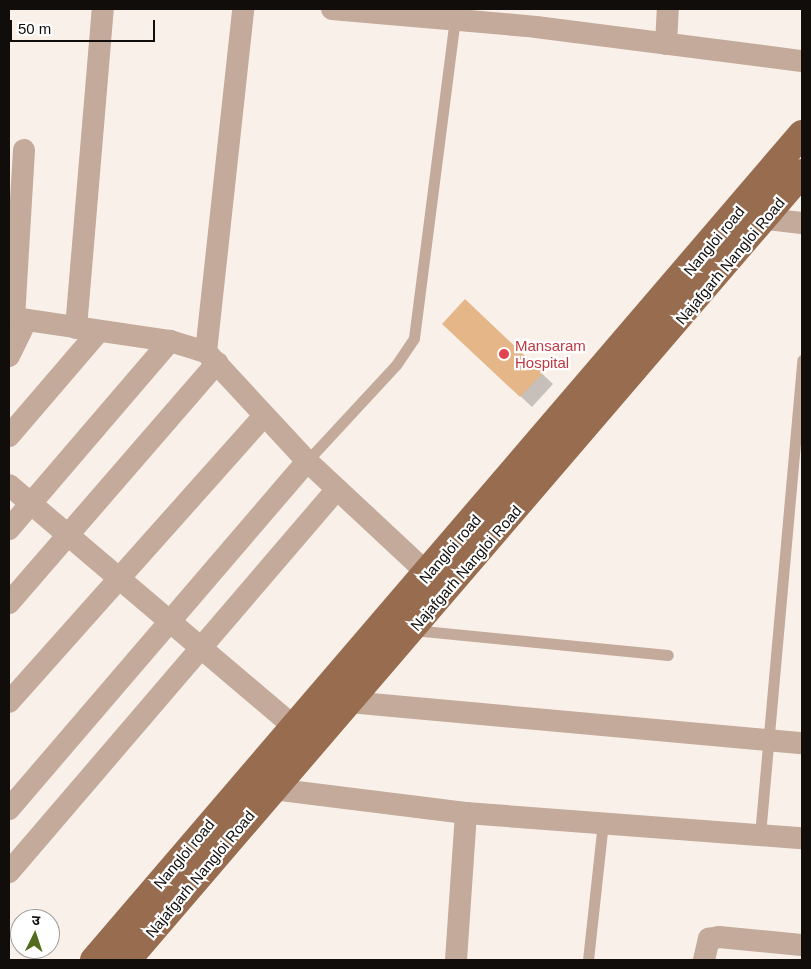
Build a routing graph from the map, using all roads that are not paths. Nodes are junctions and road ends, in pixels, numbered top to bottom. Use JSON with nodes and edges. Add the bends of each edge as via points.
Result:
{"nodes":[{"id":1,"x":102,"y":9,"type":"edge"},
{"id":2,"x":243,"y":9,"type":"edge"},
{"id":3,"x":332,"y":9,"type":"edge"},
{"id":4,"x":338,"y":9,"type":"edge"},
{"id":5,"x":668,"y":9,"type":"edge"},
{"id":6,"x":400,"y":12,"type":"edge"},
{"id":7,"x":463,"y":16,"type":"edge"},
{"id":8,"x":536,"y":18,"type":"edge"},
{"id":9,"x":666,"y":44,"type":"junction"},
{"id":10,"x":802,"y":61,"type":"edge"},
{"id":11,"x":802,"y":134,"type":"edge"},
{"id":12,"x":24,"y":150,"type":"dead end"},
{"id":13,"x":802,"y":173,"type":"edge"},
{"id":14,"x":736,"y":214,"type":"junction"},
{"id":15,"x":764,"y":219,"type":"junction"},
{"id":16,"x":802,"y":223,"type":"edge"},
{"id":17,"x":26,"y":321,"type":"junction"},
{"id":18,"x":76,"y":328,"type":"junction"},
{"id":19,"x":99,"y":331,"type":"junction"},
{"id":20,"x":170,"y":341,"type":"junction"},
{"id":21,"x":9,"y":356,"type":"edge"},
{"id":22,"x":211,"y":358,"type":"junction"},
{"id":23,"x":802,"y":360,"type":"edge"},
{"id":24,"x":264,"y":416,"type":"junction"},
{"id":25,"x":9,"y":436,"type":"edge"},
{"id":26,"x":307,"y":461,"type":"junction"},
{"id":27,"x":797,"y":474,"type":"edge"},
{"id":28,"x":9,"y":485,"type":"edge"},
{"id":29,"x":337,"y":490,"type":"junction"},
{"id":30,"x":31,"y":504,"type":"junction"},
{"id":31,"x":9,"y":529,"type":"edge"},
{"id":32,"x":68,"y":533,"type":"junction"},
{"id":33,"x":428,"y":574,"type":"junction"},
{"id":34,"x":118,"y":575,"type":"junction"},
{"id":35,"x":9,"y":602,"type":"edge"},
{"id":36,"x":170,"y":620,"type":"junction"},
{"id":37,"x":413,"y":630,"type":"junction"},
{"id":38,"x":204,"y":649,"type":"junction"},
{"id":39,"x":668,"y":655,"type":"dead end"},
{"id":40,"x":9,"y":702,"type":"edge"},
{"id":41,"x":349,"y":702,"type":"junction"},
{"id":42,"x":304,"y":735,"type":"junction"},
{"id":43,"x":769,"y":740,"type":"junction"},
{"id":44,"x":802,"y":743,"type":"edge"},
{"id":45,"x":261,"y":783,"type":"junction"},
{"id":46,"x":9,"y":809,"type":"edge"},
{"id":47,"x":466,"y":813,"type":"junction"},
{"id":48,"x":603,"y":824,"type":"junction"},
{"id":49,"x":760,"y":835,"type":"junction"},
{"id":50,"x":802,"y":838,"type":"edge"},
{"id":51,"x":9,"y":872,"type":"edge"},
{"id":52,"x":802,"y":946,"type":"edge"},
{"id":53,"x":94,"y":960,"type":"edge"},
{"id":54,"x":127,"y":960,"type":"edge"},
{"id":55,"x":456,"y":960,"type":"edge"},
{"id":56,"x":588,"y":960,"type":"edge"},
{"id":57,"x":704,"y":960,"type":"edge"}],
"edges":[{"from":1,"to":18,"type":"street"},
{"from":2,"to":22,"type":"street"},
{"from":3,"to":4,"type":"street"},
{"from":4,"to":6,"type":"street"},
{"from":5,"to":9,"type":"street"},
{"from":6,"to":7,"type":"street"},
{"from":7,"to":8,"type":"street"},
{"from":7,"to":26,"type":"lane","via":[[414,338],[396,365]]},
{"from":8,"to":9,"type":"street"},
{"from":9,"to":10,"type":"street"},
{"from":11,"to":14,"type":"main road","name":"Nangloi road"},
{"from":12,"to":17,"type":"street","via":[[12,312],[14,318]]},
{"from":13,"to":15,"type":"main road","name":"Najafgarh Nangloi Road"},
{"from":14,"to":15,"type":"street"},
{"from":14,"to":33,"type":"main road","name":"Nangloi road"},
{"from":15,"to":16,"type":"street"},
{"from":15,"to":37,"type":"main road","name":"Najafgarh Nangloi Road"},
{"from":17,"to":18,"type":"street"},
{"from":17,"to":21,"type":"street"},
{"from":18,"to":19,"type":"street"},
{"from":19,"to":20,"type":"street"},
{"from":19,"to":25,"type":"street"},
{"from":20,"to":22,"type":"street"},
{"from":20,"to":30,"type":"street"},
{"from":22,"to":24,"type":"street"},
{"from":22,"to":32,"type":"street"},
{"from":23,"to":27,"type":"lane"},
{"from":24,"to":26,"type":"street"},
{"from":24,"to":34,"type":"street"},
{"from":26,"to":29,"type":"street"},
{"from":26,"to":36,"type":"street"},
{"from":27,"to":43,"type":"lane"},
{"from":28,"to":30,"type":"street"},
{"from":29,"to":33,"type":"street"},
{"from":29,"to":38,"type":"street"},
{"from":30,"to":31,"type":"street"},
{"from":30,"to":32,"type":"street"},
{"from":32,"to":34,"type":"street"},
{"from":32,"to":35,"type":"street"},
{"from":33,"to":42,"type":"main road","name":"Nangloi road"},
{"from":34,"to":36,"type":"street"},
{"from":34,"to":40,"type":"street"},
{"from":36,"to":38,"type":"street"},
{"from":36,"to":46,"type":"street"},
{"from":37,"to":39,"type":"lane"},
{"from":37,"to":41,"type":"main road","name":"Najafgarh Nangloi Road"},
{"from":38,"to":42,"type":"street"},
{"from":38,"to":51,"type":"street"},
{"from":41,"to":42,"type":"main road","name":"Najafgarh Nangloi Road"},
{"from":41,"to":43,"type":"street"},
{"from":42,"to":45,"type":"main road","name":"Nangloi road"},
{"from":43,"to":44,"type":"street"},
{"from":43,"to":49,"type":"lane"},
{"from":45,"to":47,"type":"street"},
{"from":45,"to":53,"type":"main road","name":"Nangloi road"},
{"from":45,"to":54,"type":"main road","name":"Najafgarh Nangloi Road"},
{"from":47,"to":48,"type":"street"},
{"from":47,"to":55,"type":"street"},
{"from":48,"to":49,"type":"street"},
{"from":48,"to":56,"type":"lane"},
{"from":49,"to":50,"type":"street"},
{"from":52,"to":57,"type":"street","via":[[719,937],[709,939]]}]}
